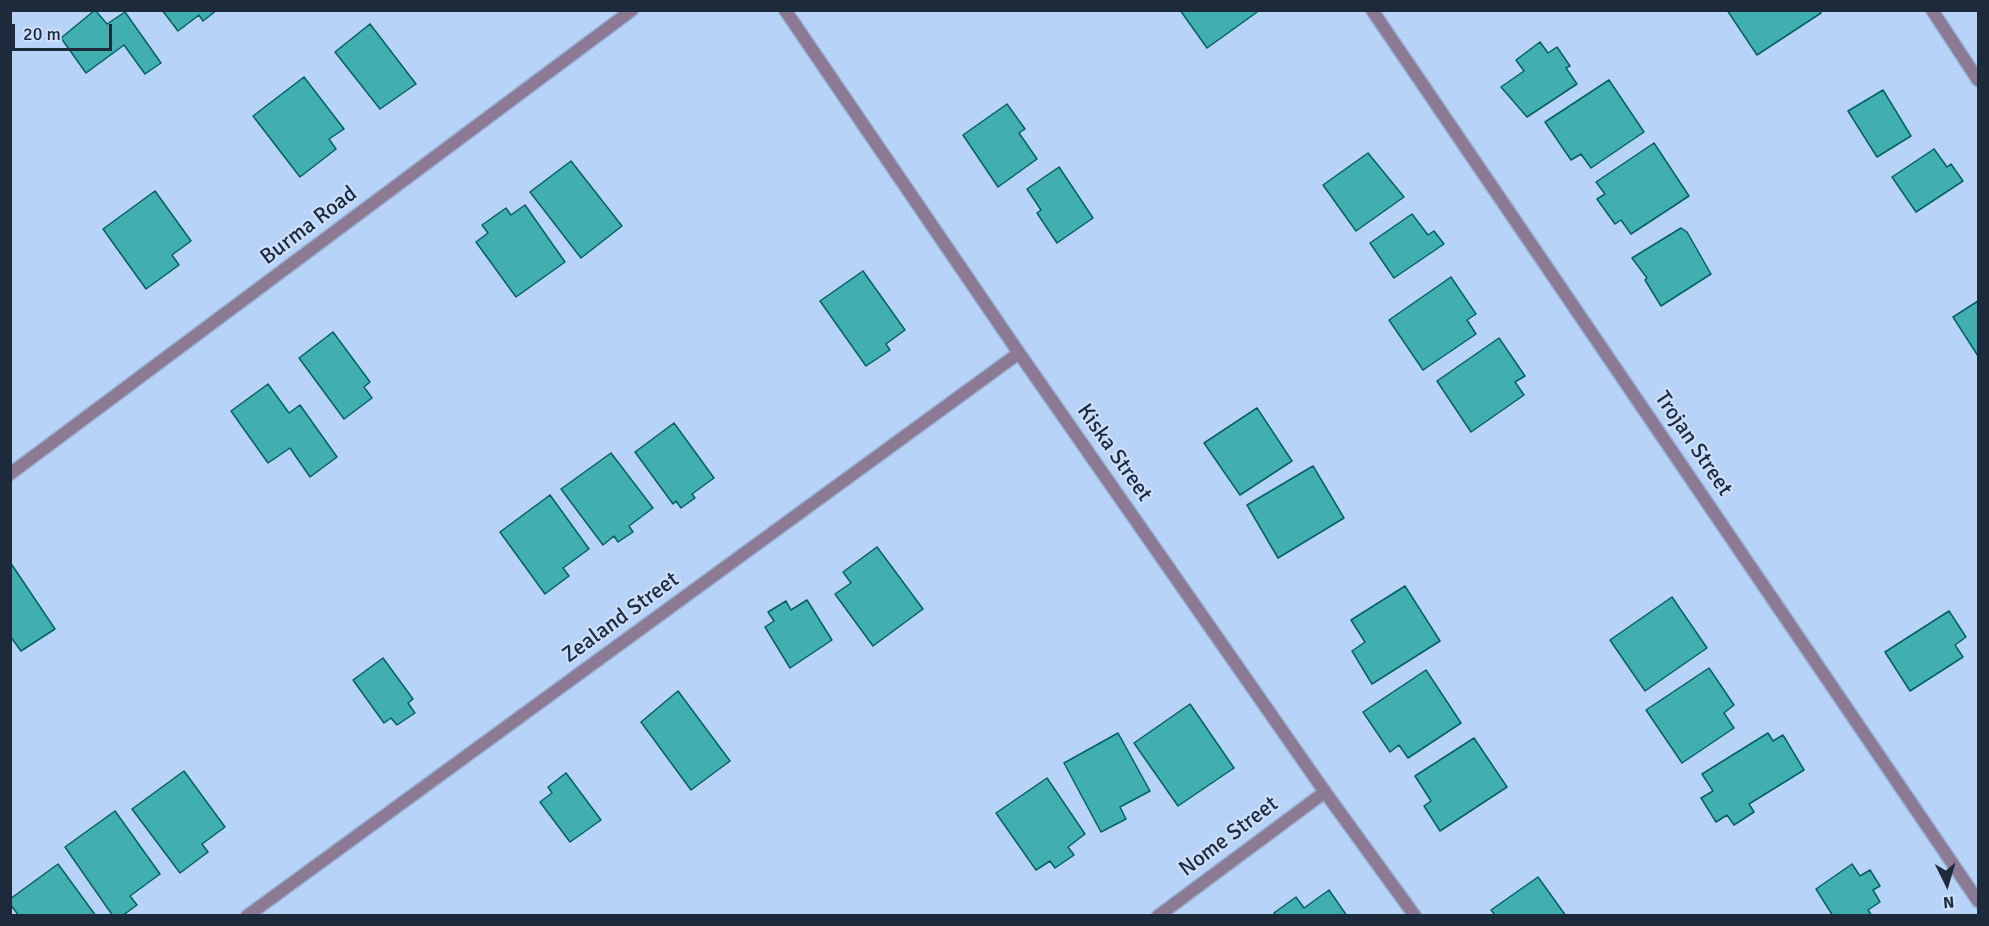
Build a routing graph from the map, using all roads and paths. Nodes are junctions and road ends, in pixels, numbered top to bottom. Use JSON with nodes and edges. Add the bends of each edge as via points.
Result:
{"nodes":[{"id":1,"x":632,"y":10,"type":"edge"},
{"id":2,"x":784,"y":10,"type":"edge"},
{"id":3,"x":1372,"y":10,"type":"edge"},
{"id":4,"x":1932,"y":10,"type":"edge"},
{"id":5,"x":1978,"y":80,"type":"edge"},
{"id":6,"x":1019,"y":354,"type":"junction"},
{"id":7,"x":10,"y":474,"type":"edge"},
{"id":8,"x":1325,"y":792,"type":"junction"},
{"id":9,"x":1978,"y":901,"type":"edge"},
{"id":10,"x":248,"y":915,"type":"edge"},
{"id":11,"x":1158,"y":915,"type":"edge"},
{"id":12,"x":1415,"y":915,"type":"edge"}],
"edges":[{"from":1,"to":7,"type":"street","name":"Burma Road"},
{"from":2,"to":6,"type":"street","name":"Kiska Street"},
{"from":3,"to":9,"type":"street","name":"Trojan Street"},
{"from":4,"to":5,"type":"street"},
{"from":6,"to":8,"type":"street","name":"Kiska Street"},
{"from":6,"to":10,"type":"street","name":"Zealand Street"},
{"from":8,"to":11,"type":"street","name":"Nome Street"},
{"from":8,"to":12,"type":"street","name":"Kiska Street"}]}
